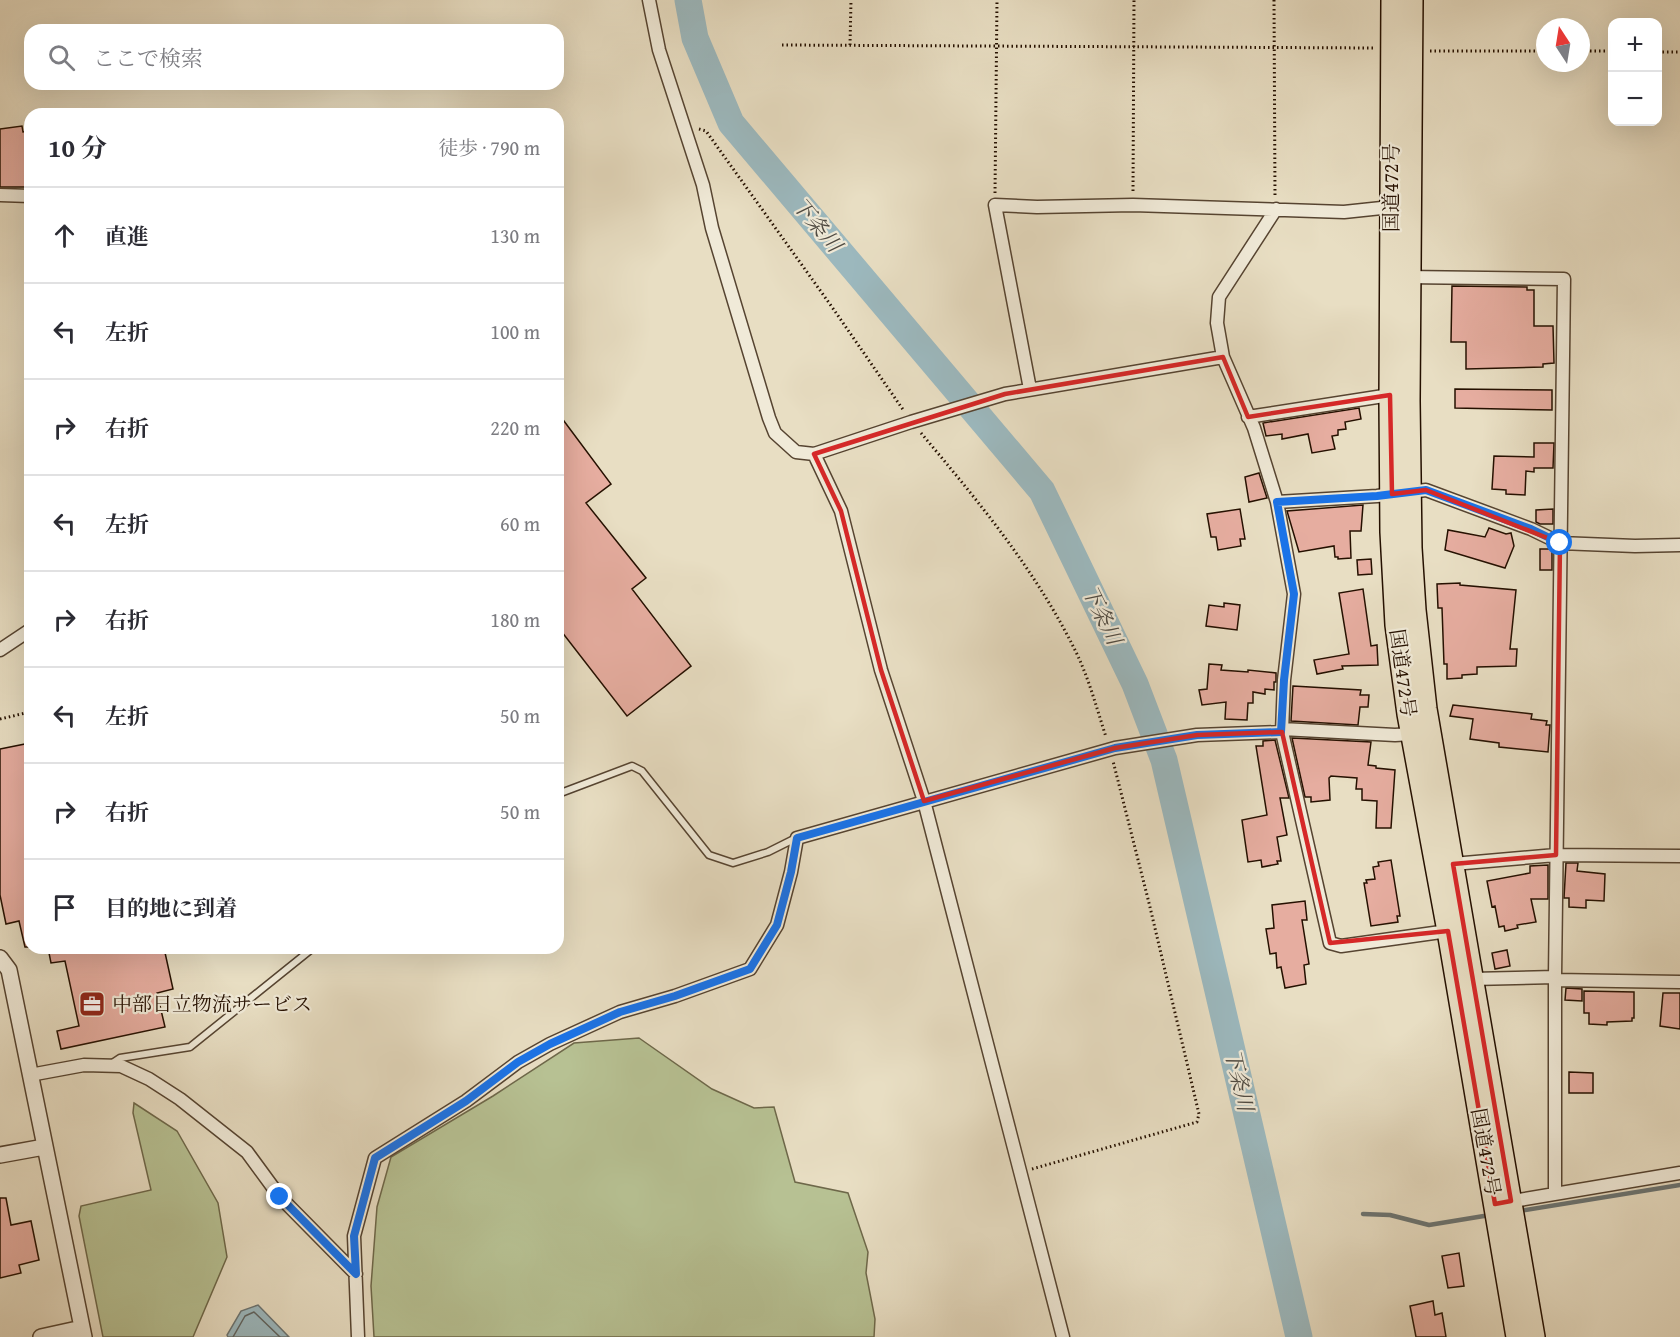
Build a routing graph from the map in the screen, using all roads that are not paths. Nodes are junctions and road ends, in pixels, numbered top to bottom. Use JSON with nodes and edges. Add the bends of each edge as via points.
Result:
{"nodes":[{"id":1,"x":649,"y":0,"type":"edge"},
{"id":2,"x":1392,"y":0,"type":"edge"},
{"id":3,"x":1412,"y":0,"type":"edge"},
{"id":4,"x":1402,"y":49,"type":"junction"},
{"id":5,"x":0,"y":195,"type":"edge"},
{"id":6,"x":24,"y":196,"type":"edge"},
{"id":7,"x":1391,"y":207,"type":"junction"},
{"id":8,"x":1276,"y":209,"type":"junction"},
{"id":9,"x":1400,"y":277,"type":"junction"},
{"id":10,"x":1223,"y":357,"type":"junction"},
{"id":11,"x":1030,"y":389,"type":"junction"},
{"id":12,"x":1390,"y":395,"type":"junction"},
{"id":13,"x":1248,"y":417,"type":"junction"},
{"id":14,"x":814,"y":454,"type":"junction"},
{"id":15,"x":1402,"y":492,"type":"junction"},
{"id":16,"x":1277,"y":502,"type":"junction"},
{"id":17,"x":1560,"y":543,"type":"junction"},
{"id":18,"x":1680,"y":544,"type":"edge"},
{"id":19,"x":24,"y":634,"type":"edge"},
{"id":20,"x":0,"y":650,"type":"edge"},
{"id":21,"x":1282,"y":731,"type":"junction"},
{"id":22,"x":1412,"y":734,"type":"junction"},
{"id":23,"x":564,"y":792,"type":"edge"},
{"id":24,"x":924,"y":801,"type":"junction"},
{"id":25,"x":797,"y":838,"type":"junction"},
{"id":26,"x":1556,"y":855,"type":"junction"},
{"id":27,"x":1680,"y":856,"type":"edge"},
{"id":28,"x":1453,"y":864,"type":"junction"},
{"id":29,"x":1448,"y":931,"type":"junction"},
{"id":30,"x":306,"y":954,"type":"edge"},
{"id":31,"x":0,"y":958,"type":"edge"},
{"id":32,"x":1472,"y":979,"type":"junction"},
{"id":33,"x":1555,"y":979,"type":"junction"},
{"id":34,"x":1680,"y":982,"type":"edge"},
{"id":35,"x":108,"y":1066,"type":"junction"},
{"id":36,"x":30,"y":1075,"type":"junction"},
{"id":37,"x":44,"y":1147,"type":"junction"},
{"id":38,"x":0,"y":1155,"type":"edge"},
{"id":39,"x":1680,"y":1173,"type":"edge"},
{"id":40,"x":1555,"y":1194,"type":"junction"},
{"id":41,"x":1503,"y":1203,"type":"junction"},
{"id":42,"x":356,"y":1274,"type":"junction"},
{"id":43,"x":83,"y":1333,"type":"edge"},
{"id":44,"x":41,"y":1337,"type":"edge"},
{"id":45,"x":358,"y":1337,"type":"edge"},
{"id":46,"x":1063,"y":1337,"type":"edge"},
{"id":47,"x":1517,"y":1337,"type":"edge"},
{"id":48,"x":1534,"y":1337,"type":"edge"}],
"edges":[{"from":1,"to":14,"type":"street","via":[[659,50],[775,433],[796,452]]},
{"from":2,"to":4,"type":"highway","name":"国道472号"},
{"from":3,"to":4,"type":"highway","name":"国道472号"},
{"from":4,"to":7,"type":"highway","name":"国道472号"},
{"from":4,"to":9,"type":"highway","name":"国道472号"},
{"from":5,"to":6,"type":"street"},
{"from":7,"to":8,"type":"street","via":[[1344,212]]},
{"from":7,"to":9,"type":"highway","name":"国道472号"},
{"from":8,"to":10,"type":"street","via":[[1219,297],[1217,323]]},
{"from":8,"to":11,"type":"street","via":[[995,205]]},
{"from":9,"to":12,"type":"highway","name":"国道472号"},
{"from":9,"to":15,"type":"highway","name":"国道472号","via":[[1409,401]]},
{"from":9,"to":17,"type":"street","via":[[1564,279]]},
{"from":10,"to":11,"type":"street"},
{"from":10,"to":13,"type":"street"},
{"from":11,"to":14,"type":"street"},
{"from":12,"to":13,"type":"street"},
{"from":12,"to":15,"type":"highway","name":"国道472号"},
{"from":13,"to":16,"type":"street"},
{"from":14,"to":24,"type":"street","via":[[841,511],[881,670]]},
{"from":15,"to":16,"type":"street"},
{"from":15,"to":17,"type":"street","via":[[1426,490]]},
{"from":15,"to":22,"type":"highway","name":"国道472号","via":[[1391,532],[1396,625]]},
{"from":15,"to":28,"type":"highway","name":"国道472号","via":[[1426,709]]},
{"from":16,"to":21,"type":"street","via":[[1294,594]]},
{"from":17,"to":18,"type":"street"},
{"from":17,"to":26,"type":"street"},
{"from":19,"to":20,"type":"street"},
{"from":21,"to":22,"type":"street"},
{"from":21,"to":24,"type":"street","via":[[1197,735],[1112,749]]},
{"from":21,"to":29,"type":"street","via":[[1330,944],[1341,946]]},
{"from":22,"to":29,"type":"highway","name":"国道472号"},
{"from":23,"to":25,"type":"lane","via":[[632,766],[642,771],[709,855],[733,862]]},
{"from":24,"to":25,"type":"street"},
{"from":24,"to":46,"type":"street"},
{"from":25,"to":42,"type":"street","via":[[777,925],[750,969],[620,1012],[550,1044],[375,1158],[354,1236]]},
{"from":26,"to":27,"type":"street"},
{"from":26,"to":28,"type":"street"},
{"from":26,"to":33,"type":"street"},
{"from":28,"to":32,"type":"highway","name":"国道472号"},
{"from":29,"to":41,"type":"highway","name":"国道472号"},
{"from":30,"to":35,"type":"lane","via":[[190,1047],[120,1058]]},
{"from":31,"to":36,"type":"street","via":[[9,970]]},
{"from":32,"to":33,"type":"street"},
{"from":32,"to":41,"type":"highway","name":"国道472号"},
{"from":33,"to":34,"type":"street"},
{"from":33,"to":40,"type":"street"},
{"from":35,"to":36,"type":"street","via":[[84,1065]]},
{"from":35,"to":42,"type":"street","via":[[121,1066],[149,1079],[247,1152],[280,1197]]},
{"from":36,"to":37,"type":"street"},
{"from":37,"to":38,"type":"street"},
{"from":37,"to":43,"type":"street"},
{"from":39,"to":40,"type":"street"},
{"from":40,"to":41,"type":"street"},
{"from":41,"to":47,"type":"highway","name":"国道472号"},
{"from":41,"to":48,"type":"highway","name":"国道472号"},
{"from":42,"to":45,"type":"street"},
{"from":43,"to":44,"type":"street"}]}
